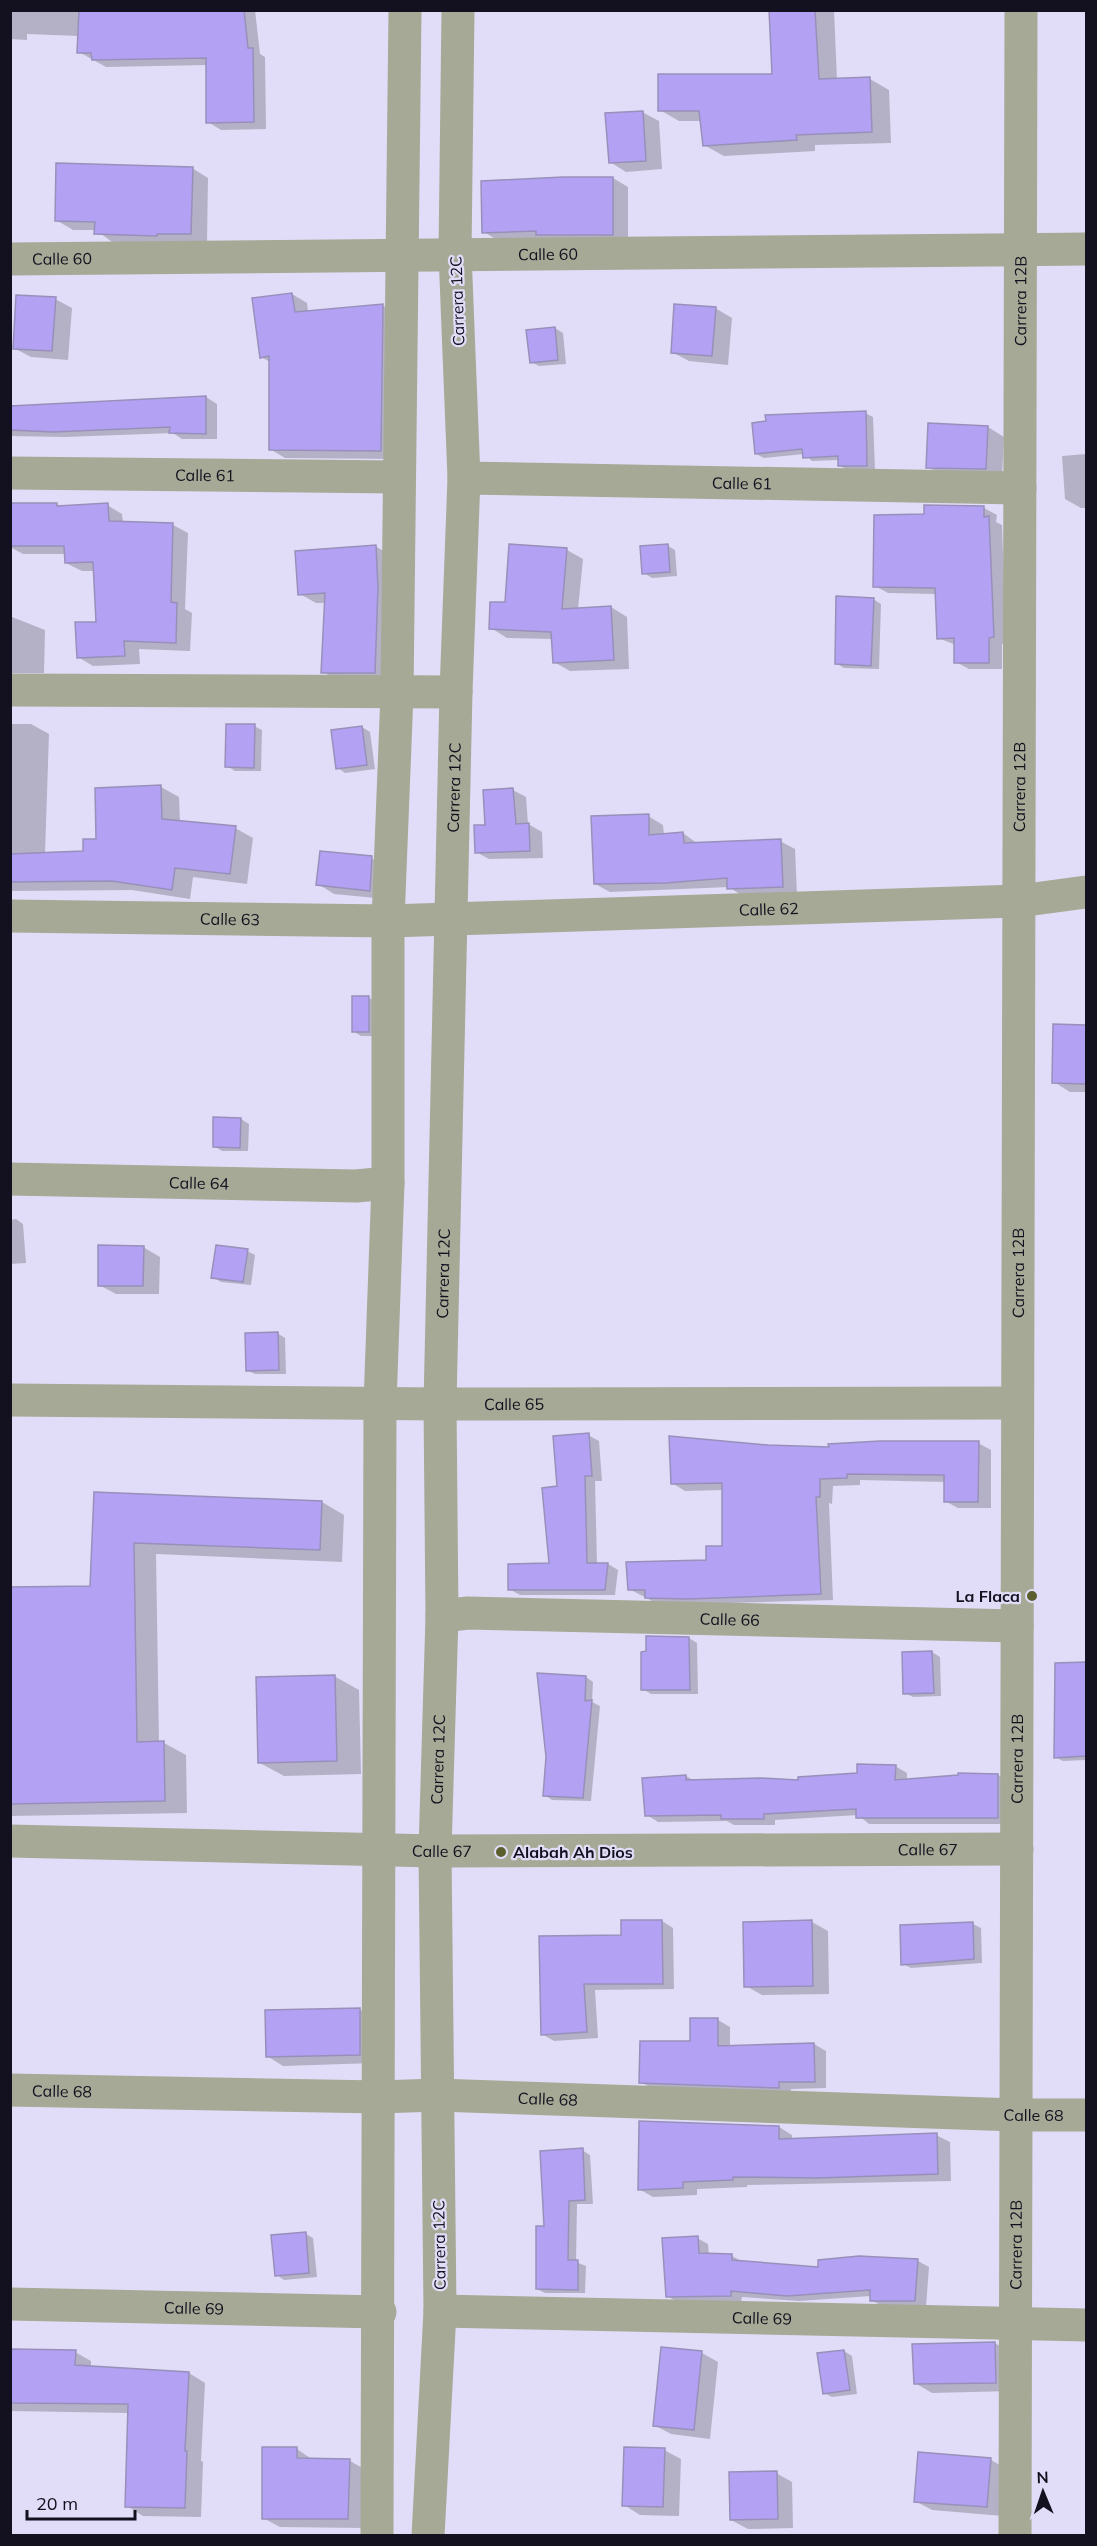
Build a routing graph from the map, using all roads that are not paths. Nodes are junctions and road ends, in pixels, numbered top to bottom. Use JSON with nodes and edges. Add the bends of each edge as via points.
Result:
{"nodes":[{"id":1,"x":405,"y":10,"type":"edge"},
{"id":2,"x":458,"y":10,"type":"edge"},
{"id":3,"x":1021,"y":10,"type":"edge"},
{"id":4,"x":1020,"y":249,"type":"junction"},
{"id":5,"x":1086,"y":249,"type":"edge"},
{"id":6,"x":455,"y":253,"type":"junction"},
{"id":7,"x":401,"y":254,"type":"junction"},
{"id":8,"x":10,"y":259,"type":"edge"},
{"id":9,"x":10,"y":473,"type":"edge"},
{"id":10,"x":399,"y":477,"type":"junction"},
{"id":11,"x":464,"y":478,"type":"junction"},
{"id":12,"x":1020,"y":488,"type":"junction"},
{"id":13,"x":10,"y":690,"type":"edge"},
{"id":14,"x":456,"y":692,"type":"junction"},
{"id":15,"x":397,"y":693,"type":"junction"},
{"id":16,"x":1086,"y":892,"type":"edge"},
{"id":17,"x":1019,"y":901,"type":"junction"},
{"id":18,"x":10,"y":916,"type":"edge"},
{"id":19,"x":451,"y":920,"type":"junction"},
{"id":20,"x":388,"y":921,"type":"junction"},
{"id":21,"x":10,"y":1179,"type":"edge"},
{"id":22,"x":388,"y":1183,"type":"junction"},
{"id":23,"x":10,"y":1401,"type":"edge"},
{"id":24,"x":1017,"y":1403,"type":"junction"},
{"id":25,"x":380,"y":1404,"type":"junction"},
{"id":26,"x":440,"y":1404,"type":"junction"},
{"id":27,"x":442,"y":1616,"type":"junction"},
{"id":28,"x":1017,"y":1626,"type":"junction"},
{"id":29,"x":10,"y":1841,"type":"edge"},
{"id":30,"x":1017,"y":1849,"type":"junction"},
{"id":31,"x":378,"y":1850,"type":"junction"},
{"id":32,"x":435,"y":1851,"type":"junction"},
{"id":33,"x":10,"y":2090,"type":"edge"},
{"id":34,"x":437,"y":2095,"type":"junction"},
{"id":35,"x":379,"y":2097,"type":"junction"},
{"id":36,"x":1016,"y":2115,"type":"junction"},
{"id":37,"x":1086,"y":2115,"type":"edge"},
{"id":38,"x":10,"y":2304,"type":"edge"},
{"id":39,"x":440,"y":2311,"type":"junction"},
{"id":40,"x":380,"y":2312,"type":"junction"},
{"id":41,"x":1016,"y":2324,"type":"junction"},
{"id":42,"x":1086,"y":2325,"type":"edge"},
{"id":43,"x":377,"y":2535,"type":"edge"},
{"id":44,"x":428,"y":2535,"type":"edge"},
{"id":45,"x":1015,"y":2535,"type":"edge"}],
"edges":[{"from":1,"to":7,"type":"street"},
{"from":2,"to":6,"type":"street","name":"Carrera 12C"},
{"from":3,"to":4,"type":"street","name":"Carrera 12B"},
{"from":4,"to":5,"type":"street","name":"Calle 60"},
{"from":4,"to":6,"type":"street","name":"Calle 60"},
{"from":4,"to":12,"type":"street","name":"Carrera 12B"},
{"from":6,"to":7,"type":"street","name":"Calle 60"},
{"from":6,"to":11,"type":"street","name":"Carrera 12C"},
{"from":7,"to":8,"type":"street","name":"Calle 60"},
{"from":7,"to":10,"type":"street"},
{"from":9,"to":10,"type":"street","name":"Calle 61"},
{"from":10,"to":15,"type":"street"},
{"from":11,"to":12,"type":"street","name":"Calle 61"},
{"from":11,"to":14,"type":"street","name":"Carrera 12C"},
{"from":12,"to":17,"type":"street","name":"Carrera 12B"},
{"from":13,"to":15,"type":"street"},
{"from":14,"to":15,"type":"street"},
{"from":14,"to":19,"type":"street","name":"Carrera 12C"},
{"from":15,"to":20,"type":"street"},
{"from":16,"to":17,"type":"street","name":"Calle 62"},
{"from":17,"to":19,"type":"street","name":"Calle 62"},
{"from":17,"to":24,"type":"street","name":"Carrera 12B"},
{"from":18,"to":20,"type":"street","name":"Calle 63"},
{"from":19,"to":20,"type":"street","name":"Calle 63"},
{"from":19,"to":26,"type":"street","name":"Carrera 12C"},
{"from":20,"to":22,"type":"street"},
{"from":21,"to":22,"type":"street","name":"Calle 64","via":[[356,1186]]},
{"from":22,"to":25,"type":"street"},
{"from":23,"to":25,"type":"street","name":"Calle 65"},
{"from":24,"to":26,"type":"street","name":"Calle 65"},
{"from":24,"to":28,"type":"street","name":"Carrera 12B"},
{"from":25,"to":26,"type":"street","name":"Calle 65"},
{"from":25,"to":31,"type":"street"},
{"from":26,"to":27,"type":"street","name":"Carrera 12C"},
{"from":27,"to":28,"type":"street","name":"Calle 66","via":[[468,1613]]},
{"from":27,"to":32,"type":"street","name":"Carrera 12C"},
{"from":28,"to":30,"type":"street","name":"Carrera 12B"},
{"from":29,"to":31,"type":"street","name":"Calle 67"},
{"from":30,"to":32,"type":"street","name":"Calle 67"},
{"from":30,"to":36,"type":"street","name":"Carrera 12B"},
{"from":31,"to":32,"type":"street","name":"Calle 67"},
{"from":31,"to":35,"type":"street"},
{"from":32,"to":34,"type":"street","name":"Carrera 12C"},
{"from":33,"to":35,"type":"street","name":"Calle 68"},
{"from":34,"to":35,"type":"street","name":"Calle 68"},
{"from":34,"to":36,"type":"street","name":"Calle 68"},
{"from":34,"to":39,"type":"street","name":"Carrera 12C"},
{"from":35,"to":40,"type":"street"},
{"from":36,"to":37,"type":"street","name":"Calle 68"},
{"from":36,"to":41,"type":"street","name":"Carrera 12B"},
{"from":38,"to":40,"type":"street","name":"Calle 69"},
{"from":39,"to":41,"type":"street","name":"Calle 69"},
{"from":39,"to":44,"type":"street","name":"Carrera 12C"},
{"from":40,"to":43,"type":"street"},
{"from":41,"to":42,"type":"street","name":"Calle 69"},
{"from":41,"to":45,"type":"street","name":"Carrera 12B"}]}
